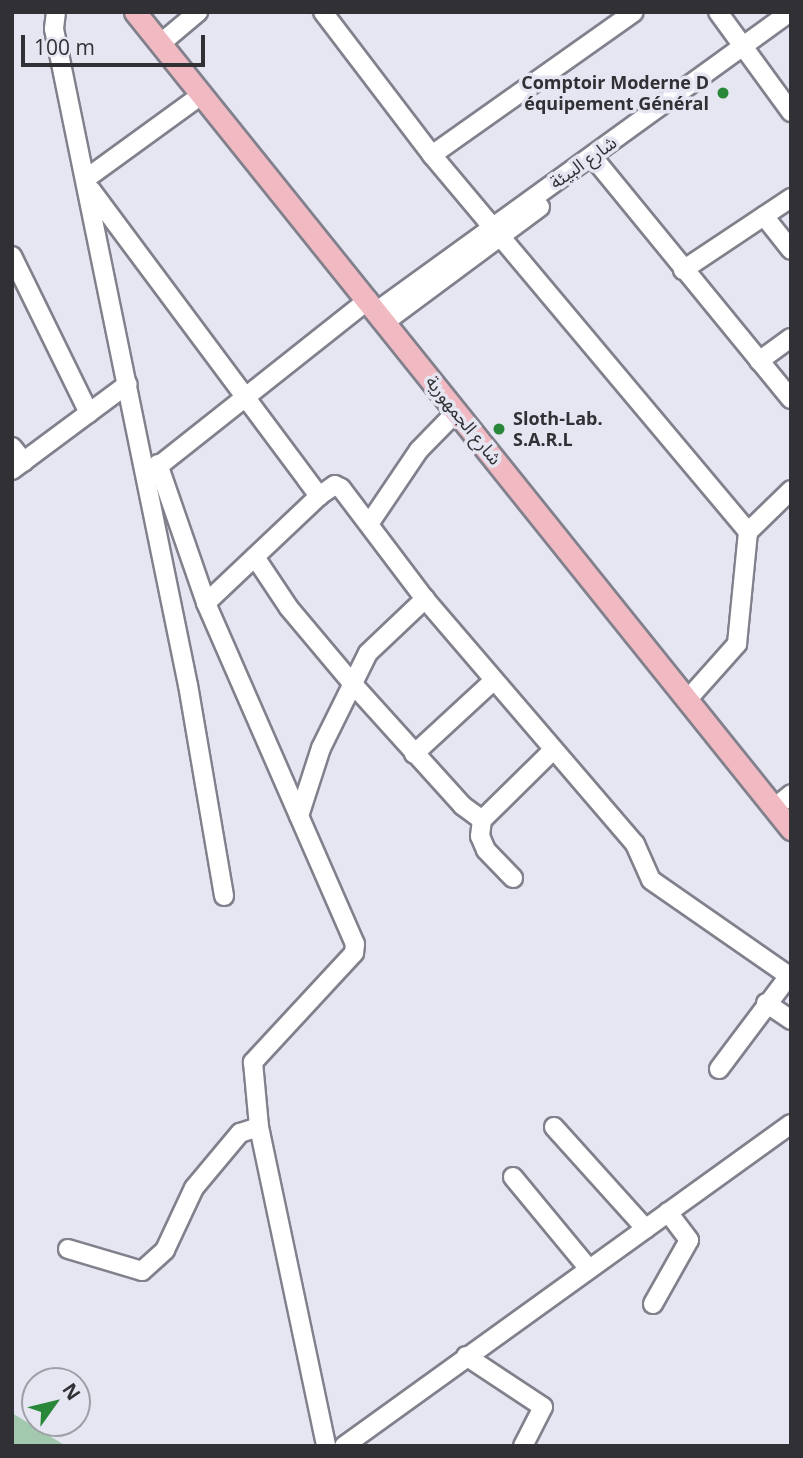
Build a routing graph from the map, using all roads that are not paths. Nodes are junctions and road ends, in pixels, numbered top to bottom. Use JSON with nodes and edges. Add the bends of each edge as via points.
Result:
{"nodes":[{"id":1,"x":56,"y":12,"type":"edge"},
{"id":2,"x":135,"y":12,"type":"edge"},
{"id":3,"x":198,"y":12,"type":"edge"},
{"id":4,"x":323,"y":12,"type":"edge"},
{"id":5,"x":634,"y":12,"type":"edge"},
{"id":6,"x":718,"y":12,"type":"edge"},
{"id":7,"x":789,"y":15,"type":"edge"},
{"id":8,"x":160,"y":44,"type":"junction"},
{"id":9,"x":746,"y":49,"type":"junction"},
{"id":10,"x":200,"y":96,"type":"junction"},
{"id":11,"x":791,"y":112,"type":"edge"},
{"id":12,"x":432,"y":155,"type":"junction"},
{"id":13,"x":596,"y":160,"type":"junction"},
{"id":14,"x":87,"y":182,"type":"junction"},
{"id":15,"x":791,"y":198,"type":"edge"},
{"id":16,"x":764,"y":216,"type":"junction"},
{"id":17,"x":495,"y":231,"type":"junction"},
{"id":18,"x":791,"y":250,"type":"edge"},
{"id":19,"x":12,"y":256,"type":"edge"},
{"id":20,"x":683,"y":270,"type":"junction"},
{"id":21,"x":376,"y":311,"type":"junction"},
{"id":22,"x":791,"y":338,"type":"edge"},
{"id":23,"x":759,"y":361,"type":"junction"},
{"id":24,"x":128,"y":384,"type":"junction"},
{"id":25,"x":246,"y":395,"type":"junction"},
{"id":26,"x":791,"y":400,"type":"edge"},
{"id":27,"x":457,"y":411,"type":"junction"},
{"id":28,"x":89,"y":413,"type":"junction"},
{"id":29,"x":12,"y":447,"type":"edge"},
{"id":30,"x":18,"y":466,"type":"edge"},
{"id":31,"x":152,"y":471,"type":"junction"},
{"id":32,"x":791,"y":489,"type":"edge"},
{"id":33,"x":319,"y":495,"type":"junction"},
{"id":34,"x":369,"y":524,"type":"junction"},
{"id":35,"x":748,"y":532,"type":"junction"},
{"id":36,"x":256,"y":557,"type":"junction"},
{"id":37,"x":425,"y":598,"type":"junction"},
{"id":38,"x":206,"y":603,"type":"junction"},
{"id":39,"x":493,"y":681,"type":"junction"},
{"id":40,"x":351,"y":682,"type":"junction"},
{"id":41,"x":688,"y":699,"type":"junction"},
{"id":42,"x":553,"y":750,"type":"junction"},
{"id":43,"x":414,"y":754,"type":"junction"},
{"id":44,"x":791,"y":794,"type":"edge"},
{"id":45,"x":774,"y":808,"type":"junction"},
{"id":46,"x":299,"y":816,"type":"junction"},
{"id":47,"x":482,"y":820,"type":"junction"},
{"id":48,"x":791,"y":829,"type":"edge"},
{"id":49,"x":513,"y":878,"type":"dead end"},
{"id":50,"x":224,"y":896,"type":"dead end"},
{"id":51,"x":790,"y":975,"type":"edge"},
{"id":52,"x":766,"y":1003,"type":"junction"},
{"id":53,"x":791,"y":1020,"type":"edge"},
{"id":54,"x":719,"y":1069,"type":"dead end"},
{"id":55,"x":790,"y":1124,"type":"edge"},
{"id":56,"x":554,"y":1126,"type":"dead end"},
{"id":57,"x":259,"y":1127,"type":"junction"},
{"id":58,"x":513,"y":1177,"type":"dead end"},
{"id":59,"x":668,"y":1212,"type":"junction"},
{"id":60,"x":646,"y":1229,"type":"junction"},
{"id":61,"x":68,"y":1249,"type":"dead end"},
{"id":62,"x":589,"y":1269,"type":"junction"},
{"id":63,"x":653,"y":1304,"type":"dead end"},
{"id":64,"x":466,"y":1356,"type":"junction"},
{"id":65,"x":326,"y":1446,"type":"edge"},
{"id":66,"x":344,"y":1446,"type":"edge"},
{"id":67,"x":523,"y":1446,"type":"edge"}],
"edges":[{"from":1,"to":14,"type":"street","via":[[54,29]]},
{"from":2,"to":8,"type":"main road","name":"شارع الجمهورية"},
{"from":3,"to":8,"type":"street"},
{"from":4,"to":12,"type":"street"},
{"from":5,"to":12,"type":"street"},
{"from":6,"to":9,"type":"street"},
{"from":7,"to":9,"type":"street","name":"شارع البيئة"},
{"from":8,"to":10,"type":"main road","name":"شارع الجمهورية"},
{"from":9,"to":11,"type":"street"},
{"from":9,"to":13,"type":"street","name":"شارع البيئة"},
{"from":10,"to":14,"type":"street"},
{"from":10,"to":21,"type":"main road","name":"شارع الجمهورية"},
{"from":12,"to":17,"type":"street"},
{"from":13,"to":17,"type":"street","name":"شارع البيئة"},
{"from":13,"to":20,"type":"street"},
{"from":14,"to":24,"type":"street"},
{"from":14,"to":25,"type":"street"},
{"from":15,"to":16,"type":"street"},
{"from":16,"to":18,"type":"street"},
{"from":16,"to":20,"type":"street"},
{"from":17,"to":21,"type":"street","name":"شارع البيئة"},
{"from":17,"to":35,"type":"street"},
{"from":19,"to":28,"type":"street"},
{"from":20,"to":23,"type":"street"},
{"from":21,"to":25,"type":"street","name":"شارع البيئة"},
{"from":21,"to":27,"type":"main road","name":"شارع الجمهورية"},
{"from":22,"to":23,"type":"street"},
{"from":23,"to":26,"type":"street"},
{"from":24,"to":28,"type":"street"},
{"from":24,"to":31,"type":"street"},
{"from":25,"to":31,"type":"street","name":"شارع البيئة"},
{"from":25,"to":33,"type":"street"},
{"from":27,"to":34,"type":"street","via":[[419,450]]},
{"from":27,"to":41,"type":"main road","name":"شارع الجمهورية"},
{"from":28,"to":30,"type":"street"},
{"from":29,"to":30,"type":"street"},
{"from":31,"to":38,"type":"street"},
{"from":31,"to":50,"type":"street"},
{"from":32,"to":35,"type":"street"},
{"from":33,"to":34,"type":"street","via":[[335,485],[341,488]]},
{"from":33,"to":36,"type":"street"},
{"from":34,"to":37,"type":"street"},
{"from":35,"to":41,"type":"street","via":[[737,644]]},
{"from":36,"to":38,"type":"street"},
{"from":36,"to":40,"type":"street","via":[[289,608]]},
{"from":37,"to":39,"type":"street"},
{"from":37,"to":40,"type":"street","via":[[374,646]]},
{"from":38,"to":46,"type":"street"},
{"from":39,"to":42,"type":"street"},
{"from":39,"to":43,"type":"street"},
{"from":40,"to":43,"type":"street"},
{"from":40,"to":46,"type":"street","via":[[321,748]]},
{"from":41,"to":45,"type":"main road","name":"شارع الجمهورية"},
{"from":42,"to":47,"type":"street"},
{"from":42,"to":51,"type":"street","via":[[635,844],[651,880]]},
{"from":43,"to":47,"type":"street"},
{"from":44,"to":45,"type":"street"},
{"from":45,"to":48,"type":"main road","name":"شارع الجمهورية"},
{"from":46,"to":57,"type":"street","via":[[355,950],[285,1032],[253,1059]]},
{"from":47,"to":49,"type":"street","via":[[480,836],[486,850]]},
{"from":51,"to":52,"type":"street"},
{"from":52,"to":53,"type":"street"},
{"from":52,"to":54,"type":"street"},
{"from":55,"to":59,"type":"street"},
{"from":56,"to":60,"type":"street"},
{"from":57,"to":61,"type":"street","via":[[240,1133],[194,1188],[165,1251],[142,1272]]},
{"from":57,"to":65,"type":"street"},
{"from":58,"to":62,"type":"street"},
{"from":59,"to":60,"type":"street"},
{"from":59,"to":63,"type":"street","via":[[689,1240]]},
{"from":60,"to":62,"type":"street"},
{"from":62,"to":64,"type":"street"},
{"from":64,"to":66,"type":"street"},
{"from":64,"to":67,"type":"street","via":[[543,1406]]}]}
